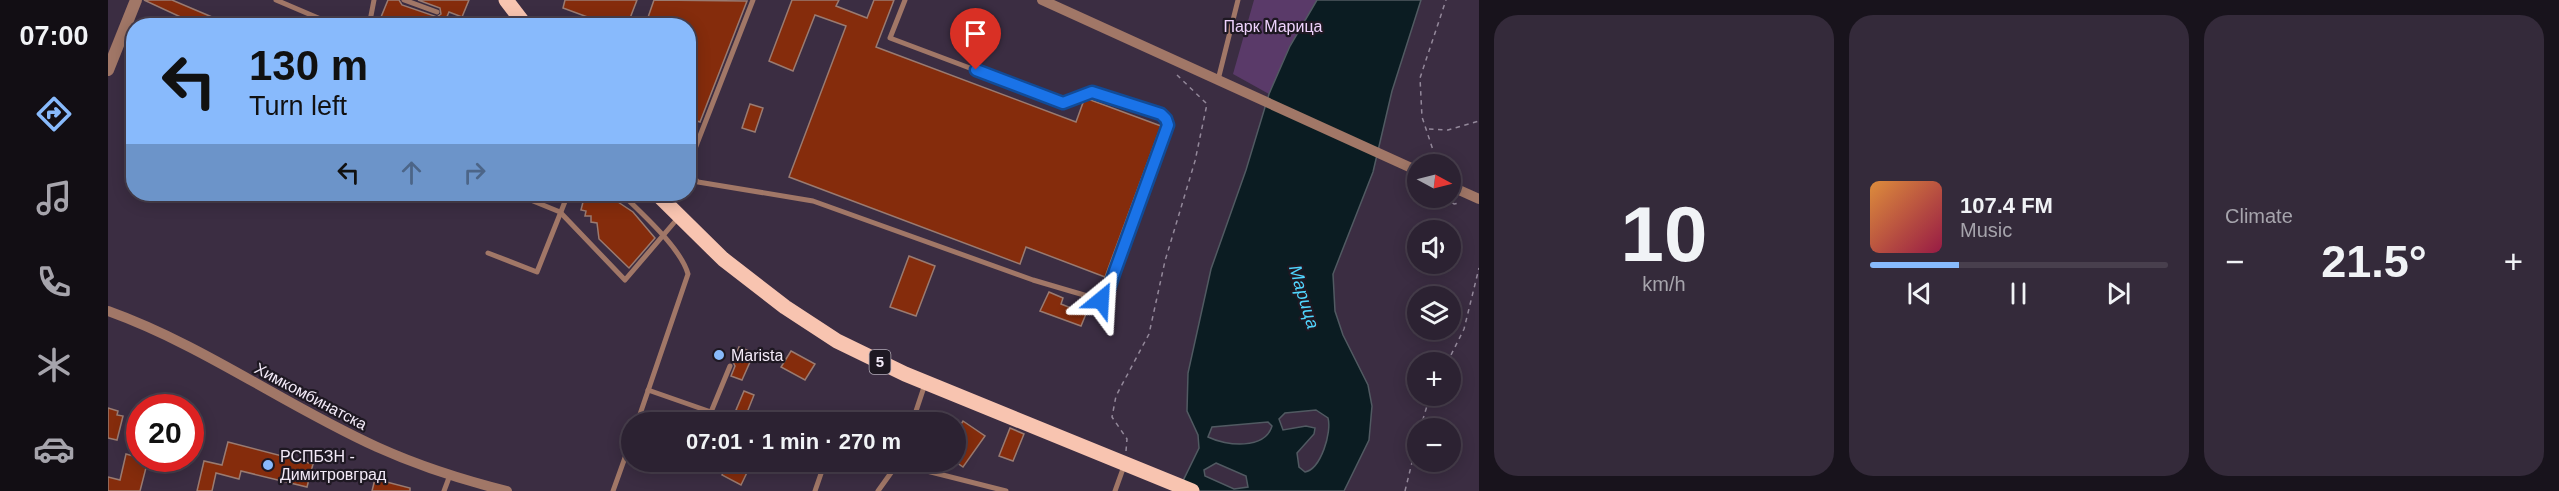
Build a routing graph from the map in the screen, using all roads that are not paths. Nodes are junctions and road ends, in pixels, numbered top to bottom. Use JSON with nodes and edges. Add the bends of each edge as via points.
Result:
{"nodes":[{"id":1,"x":136,"y":0,"type":"edge"},
{"id":2,"x":276,"y":0,"type":"edge"},
{"id":3,"x":374,"y":0,"type":"edge"},
{"id":4,"x":404,"y":0,"type":"edge"},
{"id":5,"x":506,"y":0,"type":"edge"},
{"id":6,"x":753,"y":0,"type":"edge"},
{"id":7,"x":905,"y":0,"type":"edge"},
{"id":8,"x":1042,"y":0,"type":"edge"},
{"id":9,"x":1238,"y":0,"type":"edge"},
{"id":10,"x":1061,"y":4,"type":"edge"},
{"id":11,"x":437,"y":12,"type":"dead end"},
{"id":12,"x":129,"y":18,"type":"edge"},
{"id":13,"x":318,"y":18,"type":"edge"},
{"id":14,"x":371,"y":18,"type":"edge"},
{"id":15,"x":520,"y":18,"type":"edge"},
{"id":16,"x":126,"y":25,"type":"edge"},
{"id":17,"x":108,"y":70,"type":"edge"},
{"id":18,"x":1218,"y":81,"type":"junction"},
{"id":19,"x":696,"y":146,"type":"edge"},
{"id":20,"x":1407,"y":166,"type":"edge"},
{"id":21,"x":696,"y":180,"type":"edge"},
{"id":22,"x":1461,"y":191,"type":"edge"},
{"id":23,"x":1479,"y":199,"type":"edge"},
{"id":24,"x":534,"y":201,"type":"edge"},
{"id":25,"x":565,"y":201,"type":"edge"},
{"id":26,"x":629,"y":201,"type":"edge"},
{"id":27,"x":664,"y":201,"type":"edge"},
{"id":28,"x":561,"y":212,"type":"junction"},
{"id":29,"x":679,"y":217,"type":"junction"},
{"id":30,"x":662,"y":236,"type":"junction"},
{"id":31,"x":488,"y":253,"type":"dead end"},
{"id":32,"x":108,"y":310,"type":"edge"},
{"id":33,"x":730,"y":366,"type":"dead end"},
{"id":34,"x":926,"y":383,"type":"junction"},
{"id":35,"x":648,"y":390,"type":"junction"},
{"id":36,"x":641,"y":412,"type":"edge"},
{"id":37,"x":916,"y":412,"type":"edge"},
{"id":38,"x":1124,"y":464,"type":"junction"},
{"id":39,"x":621,"y":469,"type":"edge"},
{"id":40,"x":822,"y":472,"type":"edge"},
{"id":41,"x":892,"y":472,"type":"edge"},
{"id":42,"x":931,"y":472,"type":"edge"},
{"id":43,"x":450,"y":475,"type":"junction"},
{"id":44,"x":501,"y":490,"type":"edge"},
{"id":45,"x":444,"y":491,"type":"edge"},
{"id":46,"x":613,"y":491,"type":"edge"},
{"id":47,"x":815,"y":491,"type":"edge"},
{"id":48,"x":878,"y":491,"type":"edge"},
{"id":49,"x":1006,"y":491,"type":"edge"},
{"id":50,"x":1115,"y":491,"type":"edge"},
{"id":51,"x":1192,"y":491,"type":"edge"}],
"edges":[{"from":1,"to":12,"type":"street"},
{"from":2,"to":13,"type":"lane"},
{"from":3,"to":14,"type":"lane"},
{"from":4,"to":11,"type":"lane"},
{"from":5,"to":15,"type":"main road"},
{"from":6,"to":19,"type":"lane"},
{"from":7,"to":21,"type":"lane","via":[[890,38],[1063,103],[1092,92],[1166,119],[1168,125],[1124,248],[1108,292],[1101,300],[1033,280],[813,201]]},
{"from":8,"to":10,"type":"street"},
{"from":9,"to":18,"type":"lane"},
{"from":10,"to":18,"type":"street"},
{"from":16,"to":17,"type":"street"},
{"from":18,"to":20,"type":"street"},
{"from":22,"to":23,"type":"street"},
{"from":24,"to":28,"type":"lane"},
{"from":25,"to":28,"type":"lane"},
{"from":26,"to":30,"type":"lane"},
{"from":27,"to":29,"type":"main road","number":"5"},
{"from":28,"to":30,"type":"lane","via":[[625,280]]},
{"from":28,"to":31,"type":"lane","via":[[537,272]]},
{"from":29,"to":30,"type":"lane"},
{"from":29,"to":34,"type":"main road","number":"5","via":[[723,259],[785,307],[837,341]]},
{"from":30,"to":35,"type":"lane","via":[[688,274]]},
{"from":32,"to":43,"type":"street","name":"Химкомбинатска","via":[[165,335],[376,447]]},
{"from":33,"to":35,"type":"lane","via":[[711,412]]},
{"from":34,"to":37,"type":"lane"},
{"from":34,"to":38,"type":"main road","number":"5"},
{"from":35,"to":36,"type":"lane"},
{"from":38,"to":50,"type":"lane"},
{"from":38,"to":51,"type":"main road","number":"5"},
{"from":39,"to":46,"type":"lane"},
{"from":40,"to":47,"type":"lane"},
{"from":41,"to":48,"type":"lane"},
{"from":42,"to":49,"type":"lane"},
{"from":43,"to":44,"type":"street","name":"Химкомбинатска"},
{"from":43,"to":45,"type":"lane"}]}
